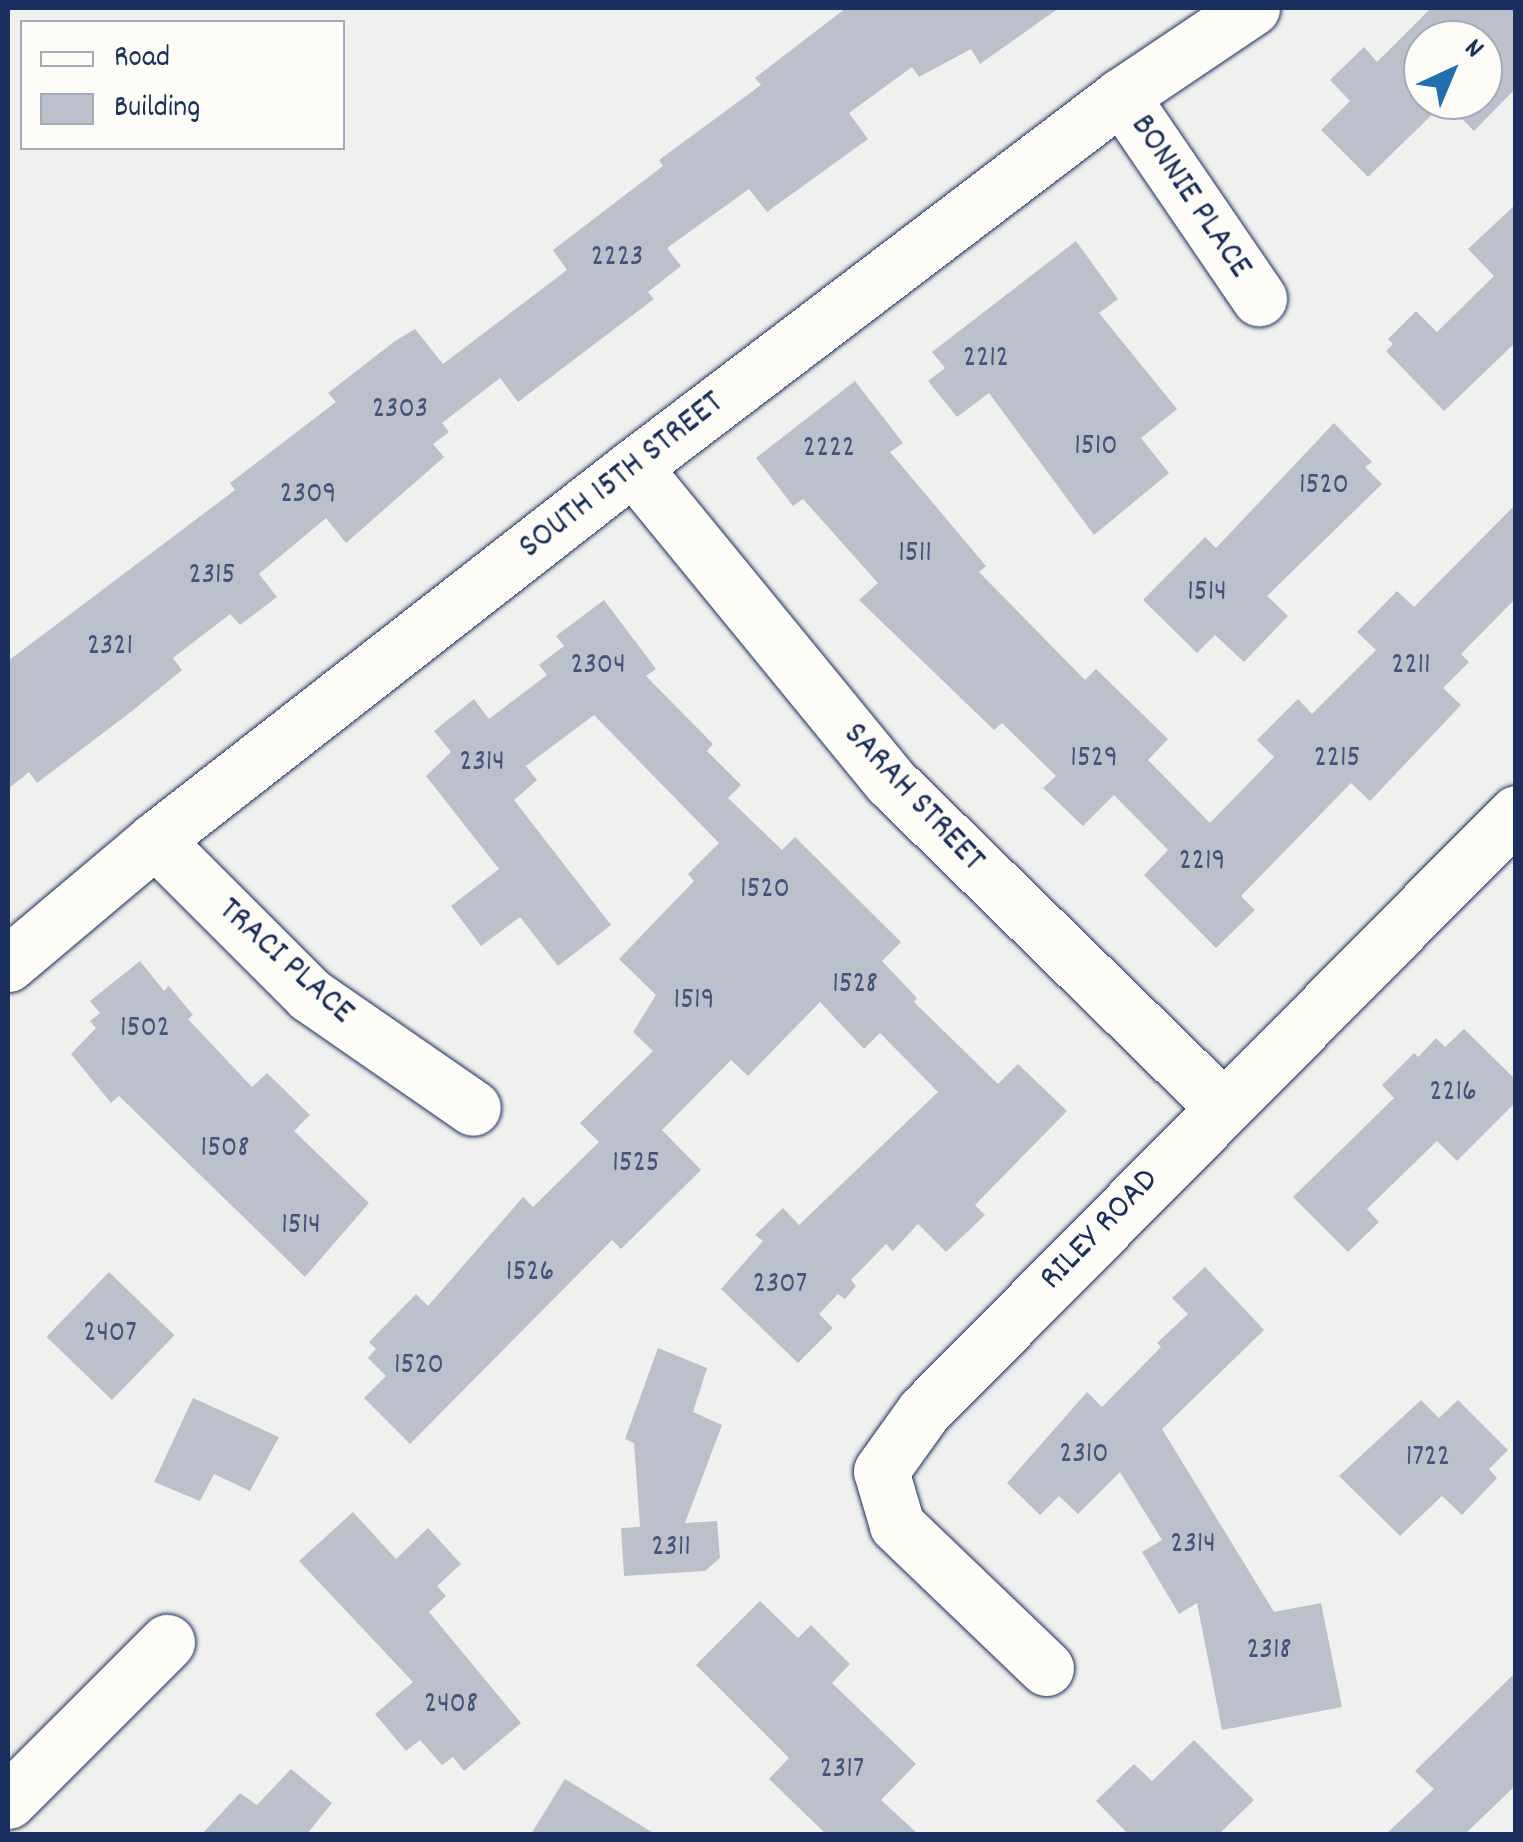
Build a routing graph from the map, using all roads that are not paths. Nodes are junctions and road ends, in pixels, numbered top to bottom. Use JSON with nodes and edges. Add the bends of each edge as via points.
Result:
{"nodes":[{"id":1,"x":1252,"y":8,"type":"edge"},
{"id":2,"x":1120,"y":96,"type":"junction"},
{"id":3,"x":1259,"y":298,"type":"dead end"},
{"id":4,"x":633,"y":467,"type":"junction"},
{"id":5,"x":1516,"y":813,"type":"edge"},
{"id":6,"x":155,"y":840,"type":"junction"},
{"id":7,"x":8,"y":964,"type":"edge"},
{"id":8,"x":1221,"y":1105,"type":"junction"},
{"id":9,"x":472,"y":1108,"type":"dead end"},
{"id":10,"x":167,"y":1642,"type":"dead end"},
{"id":11,"x":1046,"y":1668,"type":"dead end"},
{"id":12,"x":8,"y":1801,"type":"edge"}],
"edges":[{"from":1,"to":2,"type":"street","name":"SOUTH 15TH STREET"},
{"from":2,"to":3,"type":"street","name":"BONNIE PLACE"},
{"from":2,"to":4,"type":"street","name":"SOUTH 15TH STREET"},
{"from":4,"to":6,"type":"street","name":"SOUTH 15TH STREET"},
{"from":4,"to":8,"type":"street","name":"SARAH STREET","via":[[891,782]]},
{"from":5,"to":8,"type":"street","name":"RILEY ROAD"},
{"from":6,"to":7,"type":"street","name":"SOUTH 15TH STREET"},
{"from":6,"to":9,"type":"street","name":"TRACI PLACE","via":[[310,995]]},
{"from":8,"to":11,"type":"street","name":"RILEY ROAD","via":[[924,1411],[881,1471],[897,1525]]},
{"from":10,"to":12,"type":"street"}]}
